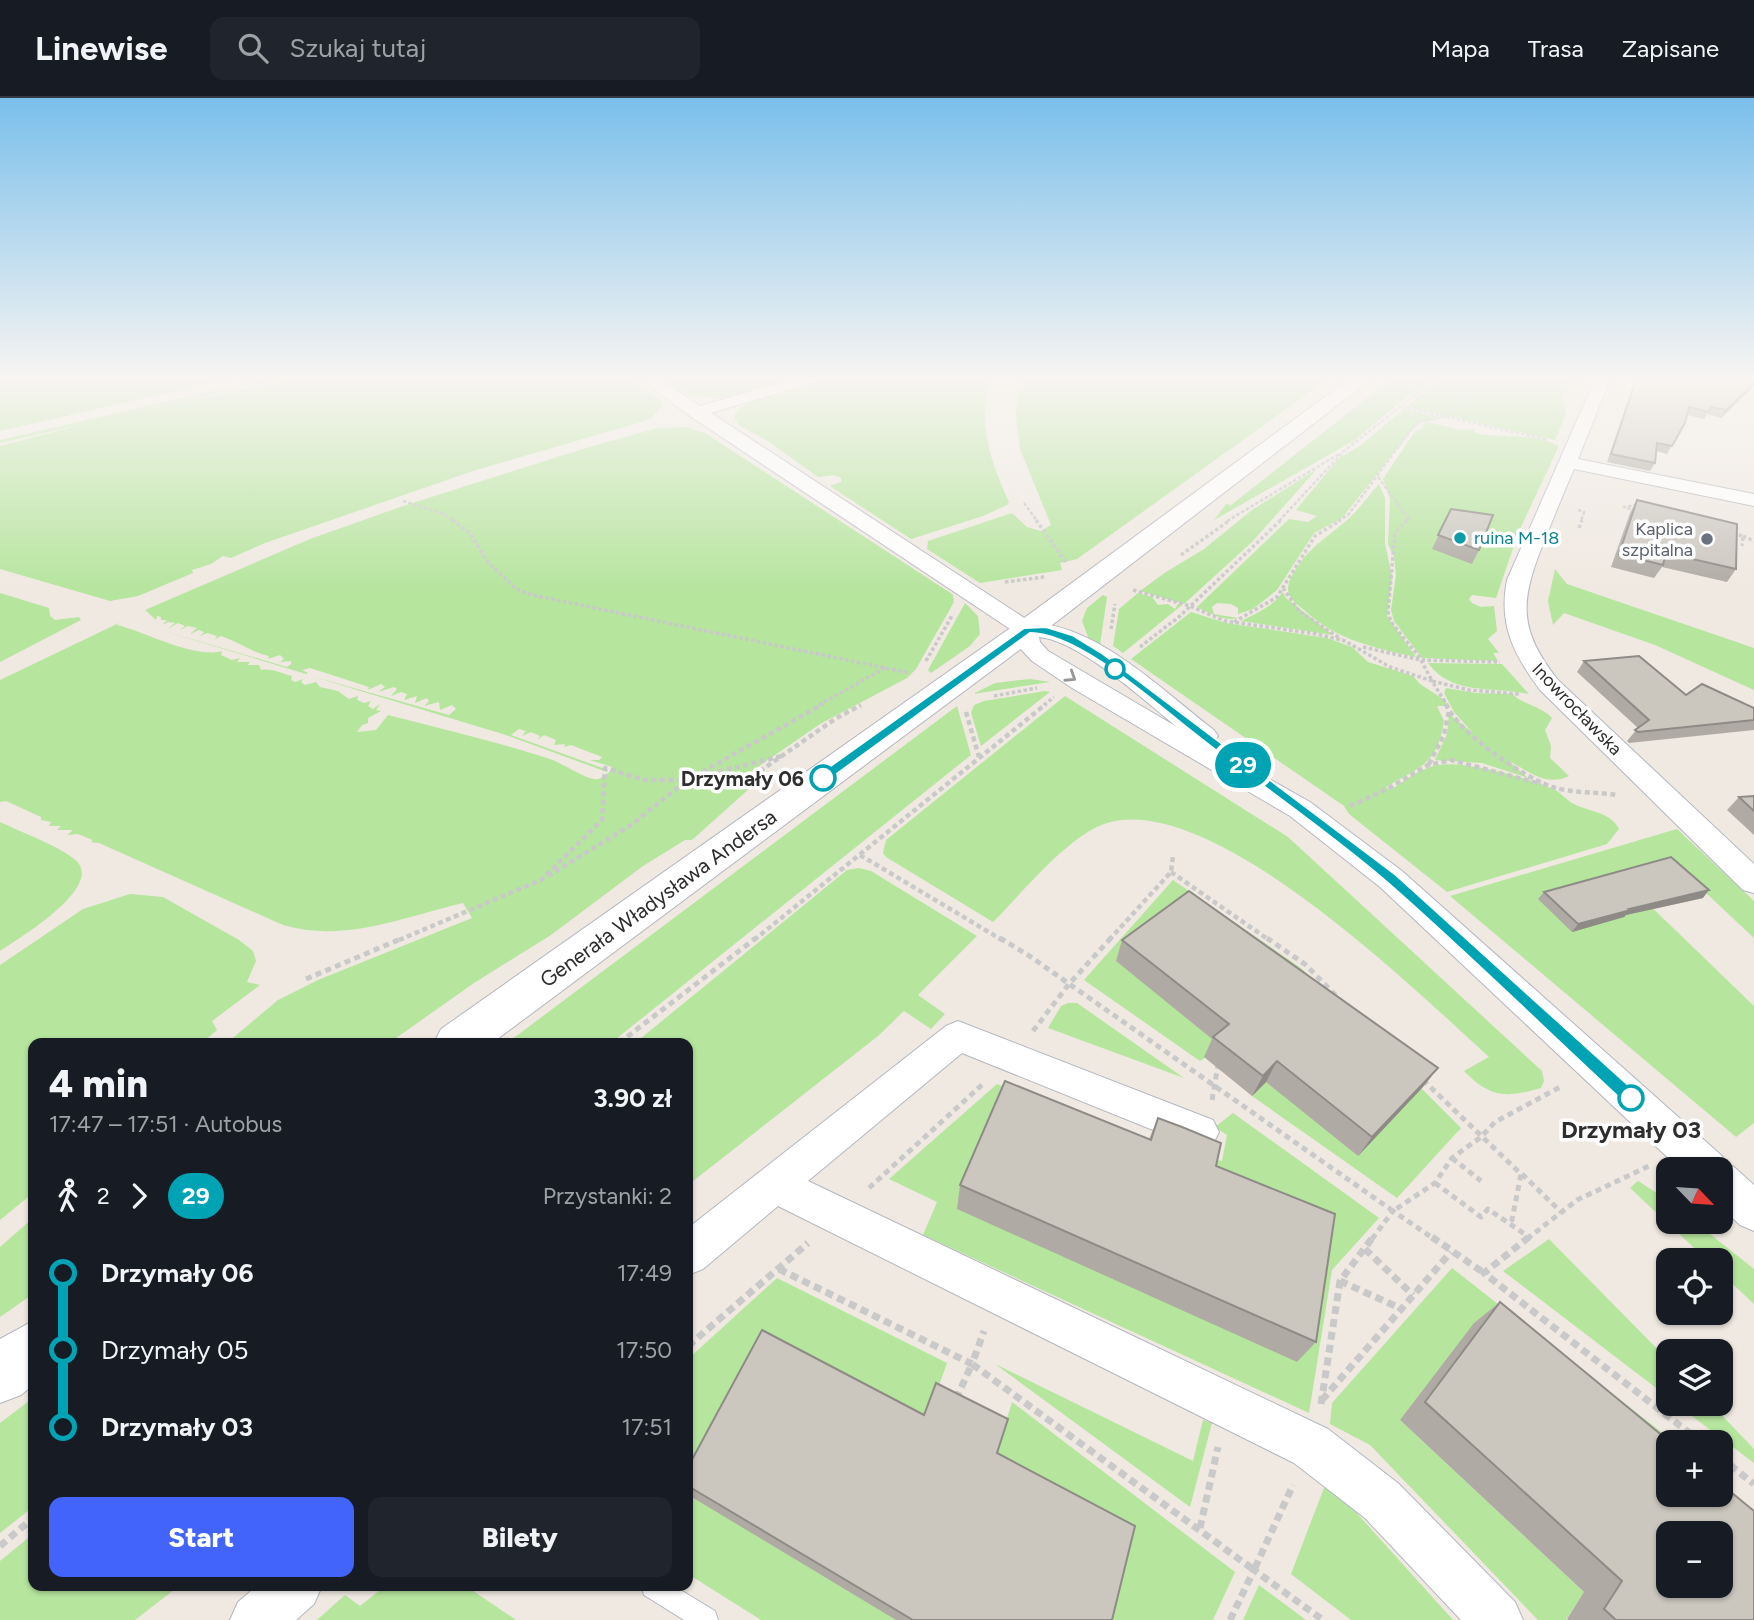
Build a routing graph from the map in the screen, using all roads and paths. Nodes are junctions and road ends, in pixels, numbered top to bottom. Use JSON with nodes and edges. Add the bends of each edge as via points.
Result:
{"nodes":[{"id":1,"x":751,"y":448,"type":"edge"},
{"id":2,"x":1269,"y":448,"type":"edge"},
{"id":3,"x":1348,"y":448,"type":"edge"},
{"id":4,"x":1398,"y":448,"type":"edge"},
{"id":5,"x":1572,"y":448,"type":"edge"},
{"id":6,"x":1343,"y":452,"type":"junction"},
{"id":7,"x":1566,"y":462,"type":"junction"},
{"id":8,"x":1378,"y":477,"type":"junction"},
{"id":9,"x":1754,"y":500,"type":"edge"},
{"id":10,"x":403,"y":501,"type":"dead end"},
{"id":11,"x":1024,"y":503,"type":"dead end"},
{"id":12,"x":1732,"y":533,"type":"edge"},
{"id":13,"x":1743,"y":536,"type":"junction"},
{"id":14,"x":1754,"y":541,"type":"edge"},
{"id":15,"x":1742,"y":546,"type":"dead end"},
{"id":16,"x":1175,"y":559,"type":"dead end"},
{"id":17,"x":1069,"y":573,"type":"dead end"},
{"id":18,"x":1143,"y":583,"type":"dead end"},
{"id":19,"x":1283,"y":587,"type":"junction"},
{"id":20,"x":1133,"y":590,"type":"junction"},
{"id":21,"x":1125,"y":596,"type":"dead end"},
{"id":22,"x":1119,"y":600,"type":"dead end"},
{"id":23,"x":1190,"y":606,"type":"junction"},
{"id":24,"x":1233,"y":622,"type":"junction"},
{"id":25,"x":1027,"y":630,"type":"junction"},
{"id":26,"x":1345,"y":641,"type":"junction"},
{"id":27,"x":1355,"y":645,"type":"junction"},
{"id":28,"x":1421,"y":660,"type":"junction"},
{"id":29,"x":1105,"y":661,"type":"junction"},
{"id":30,"x":1532,"y":663,"type":"junction"},
{"id":31,"x":886,"y":667,"type":"junction"},
{"id":32,"x":1432,"y":681,"type":"junction"},
{"id":33,"x":906,"y":682,"type":"dead end"},
{"id":34,"x":1082,"y":683,"type":"junction"},
{"id":35,"x":870,"y":701,"type":"dead end"},
{"id":36,"x":963,"y":701,"type":"dead end"},
{"id":37,"x":1574,"y":709,"type":"junction"},
{"id":38,"x":1450,"y":711,"type":"junction"},
{"id":39,"x":782,"y":756,"type":"junction"},
{"id":40,"x":979,"y":757,"type":"junction"},
{"id":41,"x":1428,"y":765,"type":"junction"},
{"id":42,"x":753,"y":776,"type":"dead end"},
{"id":43,"x":690,"y":778,"type":"junction"},
{"id":44,"x":1552,"y":787,"type":"junction"},
{"id":45,"x":1669,"y":802,"type":"junction"},
{"id":46,"x":1300,"y":809,"type":"junction"},
{"id":47,"x":1342,"y":810,"type":"dead end"},
{"id":48,"x":860,"y":855,"type":"junction"},
{"id":49,"x":1173,"y":856,"type":"dead end"},
{"id":50,"x":1171,"y":872,"type":"junction"},
{"id":51,"x":541,"y":880,"type":"junction"},
{"id":52,"x":1754,"y":882,"type":"edge"},
{"id":53,"x":306,"y":979,"type":"dead end"},
{"id":54,"x":1069,"y":984,"type":"junction"},
{"id":55,"x":1344,"y":1004,"type":"edge"},
{"id":56,"x":464,"y":1038,"type":"edge"},
{"id":57,"x":626,"y":1038,"type":"edge"},
{"id":58,"x":1011,"y":1059,"type":"junction"},
{"id":59,"x":1412,"y":1070,"type":"edge"},
{"id":60,"x":1553,"y":1076,"type":"dead end"},
{"id":61,"x":1563,"y":1086,"type":"junction"},
{"id":62,"x":1572,"y":1093,"type":"dead end"},
{"id":63,"x":1200,"y":1132,"type":"edge"},
{"id":64,"x":1480,"y":1137,"type":"junction"},
{"id":65,"x":1644,"y":1156,"type":"dead end"},
{"id":66,"x":1695,"y":1157,"type":"edge"},
{"id":67,"x":1452,"y":1158,"type":"junction"},
{"id":68,"x":1521,"y":1174,"type":"junction"},
{"id":69,"x":1481,"y":1181,"type":"dead end"},
{"id":70,"x":1435,"y":1183,"type":"junction"},
{"id":71,"x":773,"y":1184,"type":"junction"},
{"id":72,"x":1733,"y":1192,"type":"edge"},
{"id":73,"x":1754,"y":1211,"type":"edge"},
{"id":74,"x":1561,"y":1213,"type":"junction"},
{"id":75,"x":838,"y":1217,"type":"junction"},
{"id":76,"x":1511,"y":1225,"type":"junction"},
{"id":77,"x":1529,"y":1237,"type":"junction"},
{"id":78,"x":1364,"y":1249,"type":"dead end"},
{"id":79,"x":693,"y":1250,"type":"edge"},
{"id":80,"x":1451,"y":1252,"type":"dead end"},
{"id":81,"x":779,"y":1269,"type":"junction"},
{"id":82,"x":1340,"y":1281,"type":"dead end"},
{"id":83,"x":999,"y":1294,"type":"junction"},
{"id":84,"x":1413,"y":1295,"type":"junction"},
{"id":85,"x":1402,"y":1309,"type":"junction"},
{"id":86,"x":693,"y":1342,"type":"edge"},
{"id":87,"x":28,"y":1354,"type":"edge"},
{"id":88,"x":0,"y":1374,"type":"edge"},
{"id":89,"x":1321,"y":1401,"type":"dead end"},
{"id":90,"x":1227,"y":1406,"type":"junction"},
{"id":91,"x":1686,"y":1430,"type":"edge"},
{"id":92,"x":1733,"y":1467,"type":"edge"},
{"id":93,"x":1754,"y":1484,"type":"edge"},
{"id":94,"x":28,"y":1522,"type":"edge"},
{"id":95,"x":1200,"y":1528,"type":"dead end"},
{"id":96,"x":0,"y":1546,"type":"edge"},
{"id":97,"x":290,"y":1591,"type":"edge"},
{"id":98,"x":661,"y":1591,"type":"edge"},
{"id":99,"x":256,"y":1620,"type":"edge"},
{"id":100,"x":706,"y":1620,"type":"edge"},
{"id":101,"x":1230,"y":1620,"type":"edge"},
{"id":102,"x":1323,"y":1620,"type":"edge"},
{"id":103,"x":1497,"y":1620,"type":"edge"}],
"edges":[{"from":1,"to":25,"type":"street"},
{"from":2,"to":25,"type":"main road","name":"Generała Władysława Andersa"},
{"from":3,"to":6,"type":"path"},
{"from":4,"to":8,"type":"path"},
{"from":5,"to":7,"type":"street","name":"Inowrocławska"},
{"from":6,"to":16,"type":"path","via":[[1239,513]]},
{"from":6,"to":23,"type":"path"},
{"from":7,"to":9,"type":"street"},
{"from":7,"to":30,"type":"street","name":"Inowrocławska","via":[[1514,598],[1516,632]]},
{"from":8,"to":19,"type":"path","via":[[1348,515],[1319,532],[1306,547]]},
{"from":8,"to":28,"type":"path","via":[[1408,518],[1395,533],[1388,612]]},
{"from":10,"to":31,"type":"path","via":[[444,514],[470,533],[486,560],[516,589],[532,595]]},
{"from":11,"to":17,"type":"path","via":[[1065,560]]},
{"from":12,"to":13,"type":"path"},
{"from":13,"to":14,"type":"path"},
{"from":13,"to":15,"type":"path"},
{"from":18,"to":20,"type":"path"},
{"from":19,"to":24,"type":"path","via":[[1258,610]]},
{"from":19,"to":26,"type":"path","via":[[1286,596]]},
{"from":20,"to":21,"type":"path"},
{"from":20,"to":23,"type":"path"},
{"from":22,"to":29,"type":"path","via":[[1113,605]]},
{"from":23,"to":24,"type":"path"},
{"from":23,"to":29,"type":"path","via":[[1154,637]]},
{"from":24,"to":26,"type":"path"},
{"from":25,"to":29,"type":"street","via":[[1046,630],[1068,638]]},
{"from":25,"to":34,"type":"street","one_way":true,"via":[[1028,644],[1040,656]]},
{"from":25,"to":56,"type":"main road","name":"Generała Władysława Andersa"},
{"from":26,"to":27,"type":"path"},
{"from":27,"to":28,"type":"path"},
{"from":27,"to":32,"type":"path","via":[[1390,667]]},
{"from":28,"to":30,"type":"path"},
{"from":28,"to":32,"type":"path"},
{"from":29,"to":46,"type":"street"},
{"from":30,"to":37,"type":"street","name":"Inowrocławska"},
{"from":31,"to":33,"type":"path","via":[[917,675]]},
{"from":31,"to":43,"type":"path"},
{"from":32,"to":37,"type":"path","via":[[1469,690],[1514,693]]},
{"from":32,"to":38,"type":"path"},
{"from":34,"to":40,"type":"path","via":[[1062,691]]},
{"from":34,"to":46,"type":"street"},
{"from":35,"to":39,"type":"path"},
{"from":36,"to":40,"type":"path"},
{"from":37,"to":45,"type":"street","name":"Inowrocławska"},
{"from":38,"to":41,"type":"path"},
{"from":38,"to":44,"type":"path","via":[[1501,759]]},
{"from":39,"to":42,"type":"path"},
{"from":39,"to":43,"type":"path"},
{"from":40,"to":48,"type":"path"},
{"from":41,"to":44,"type":"path","via":[[1451,760]]},
{"from":41,"to":47,"type":"path"},
{"from":43,"to":51,"type":"path","via":[[631,825]]},
{"from":43,"to":51,"type":"path","via":[[645,780],[605,768],[602,820]]},
{"from":44,"to":45,"type":"path"},
{"from":45,"to":52,"type":"street","name":"Inowrocławska"},
{"from":46,"to":66,"type":"street","via":[[1391,879]]},
{"from":48,"to":54,"type":"path"},
{"from":48,"to":57,"type":"path"},
{"from":49,"to":50,"type":"path"},
{"from":50,"to":54,"type":"path"},
{"from":50,"to":55,"type":"path","via":[[1306,965]]},
{"from":51,"to":53,"type":"path"},
{"from":54,"to":58,"type":"path"},
{"from":54,"to":70,"type":"path","via":[[1393,1211]]},
{"from":58,"to":63,"type":"street"},
{"from":58,"to":71,"type":"street","via":[[958,1036]]},
{"from":58,"to":75,"type":"path"},
{"from":59,"to":64,"type":"path"},
{"from":60,"to":61,"type":"path"},
{"from":61,"to":62,"type":"path"},
{"from":61,"to":64,"type":"path","via":[[1496,1122]]},
{"from":64,"to":67,"type":"path"},
{"from":64,"to":68,"type":"path"},
{"from":65,"to":74,"type":"path","via":[[1653,1164],[1577,1200]]},
{"from":67,"to":69,"type":"path"},
{"from":67,"to":70,"type":"path"},
{"from":68,"to":74,"type":"path"},
{"from":68,"to":76,"type":"path"},
{"from":70,"to":76,"type":"path","via":[[1481,1217],[1488,1209]]},
{"from":71,"to":75,"type":"street"},
{"from":71,"to":79,"type":"street"},
{"from":72,"to":73,"type":"street"},
{"from":74,"to":77,"type":"path"},
{"from":75,"to":81,"type":"path"},
{"from":75,"to":83,"type":"street"},
{"from":76,"to":77,"type":"path"},
{"from":77,"to":91,"type":"path","via":[[1483,1273]]},
{"from":78,"to":84,"type":"path"},
{"from":80,"to":84,"type":"path"},
{"from":81,"to":83,"type":"path","via":[[972,1364]]},
{"from":81,"to":86,"type":"path"},
{"from":82,"to":85,"type":"path"},
{"from":83,"to":90,"type":"street"},
{"from":84,"to":85,"type":"path"},
{"from":85,"to":89,"type":"path"},
{"from":87,"to":88,"type":"main road"},
{"from":90,"to":95,"type":"path"},
{"from":90,"to":103,"type":"street","via":[[1311,1446],[1382,1501]]},
{"from":92,"to":93,"type":"path"},
{"from":94,"to":96,"type":"path"},
{"from":97,"to":99,"type":"street"},
{"from":98,"to":100,"type":"lane"},
{"from":101,"to":102,"type":"path","via":[[1254,1570]]}]}
